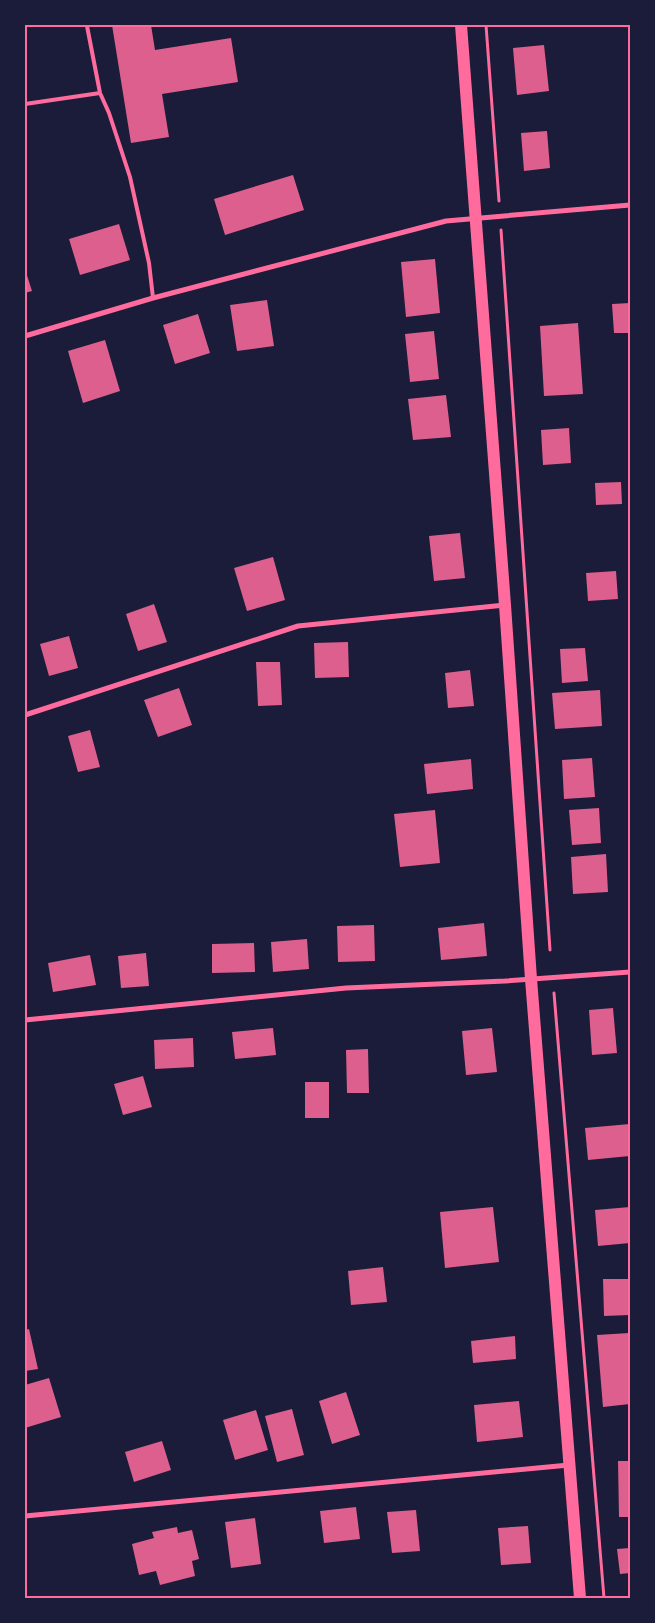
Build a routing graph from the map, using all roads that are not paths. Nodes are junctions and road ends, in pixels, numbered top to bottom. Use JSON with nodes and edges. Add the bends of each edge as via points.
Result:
{"nodes":[{"id":1,"x":461,"y":25,"type":"edge"},
{"id":2,"x":87,"y":26,"type":"dead end"},
{"id":3,"x":100,"y":93,"type":"junction"},
{"id":4,"x":25,"y":104,"type":"edge"},
{"id":5,"x":630,"y":205,"type":"edge"},
{"id":6,"x":476,"y":218,"type":"junction"},
{"id":7,"x":153,"y":298,"type":"junction"},
{"id":8,"x":25,"y":336,"type":"edge"},
{"id":9,"x":505,"y":605,"type":"junction"},
{"id":10,"x":25,"y":714,"type":"edge"},
{"id":11,"x":630,"y":972,"type":"edge"},
{"id":12,"x":531,"y":979,"type":"junction"},
{"id":13,"x":25,"y":1020,"type":"edge"},
{"id":14,"x":570,"y":1465,"type":"junction"},
{"id":15,"x":25,"y":1516,"type":"edge"},
{"id":16,"x":580,"y":1598,"type":"edge"}],
"edges":[{"from":1,"to":6,"type":"main road"},
{"from":2,"to":3,"type":"lane"},
{"from":3,"to":4,"type":"lane"},
{"from":3,"to":7,"type":"lane","via":[[130,177],[149,263]]},
{"from":5,"to":6,"type":"street"},
{"from":6,"to":7,"type":"street","via":[[446,221]]},
{"from":6,"to":9,"type":"main road"},
{"from":7,"to":8,"type":"street"},
{"from":9,"to":10,"type":"street","via":[[298,626]]},
{"from":9,"to":12,"type":"main road"},
{"from":11,"to":12,"type":"street"},
{"from":12,"to":13,"type":"street","via":[[346,988]]},
{"from":12,"to":14,"type":"main road"},
{"from":14,"to":15,"type":"street"},
{"from":14,"to":16,"type":"main road"}]}
